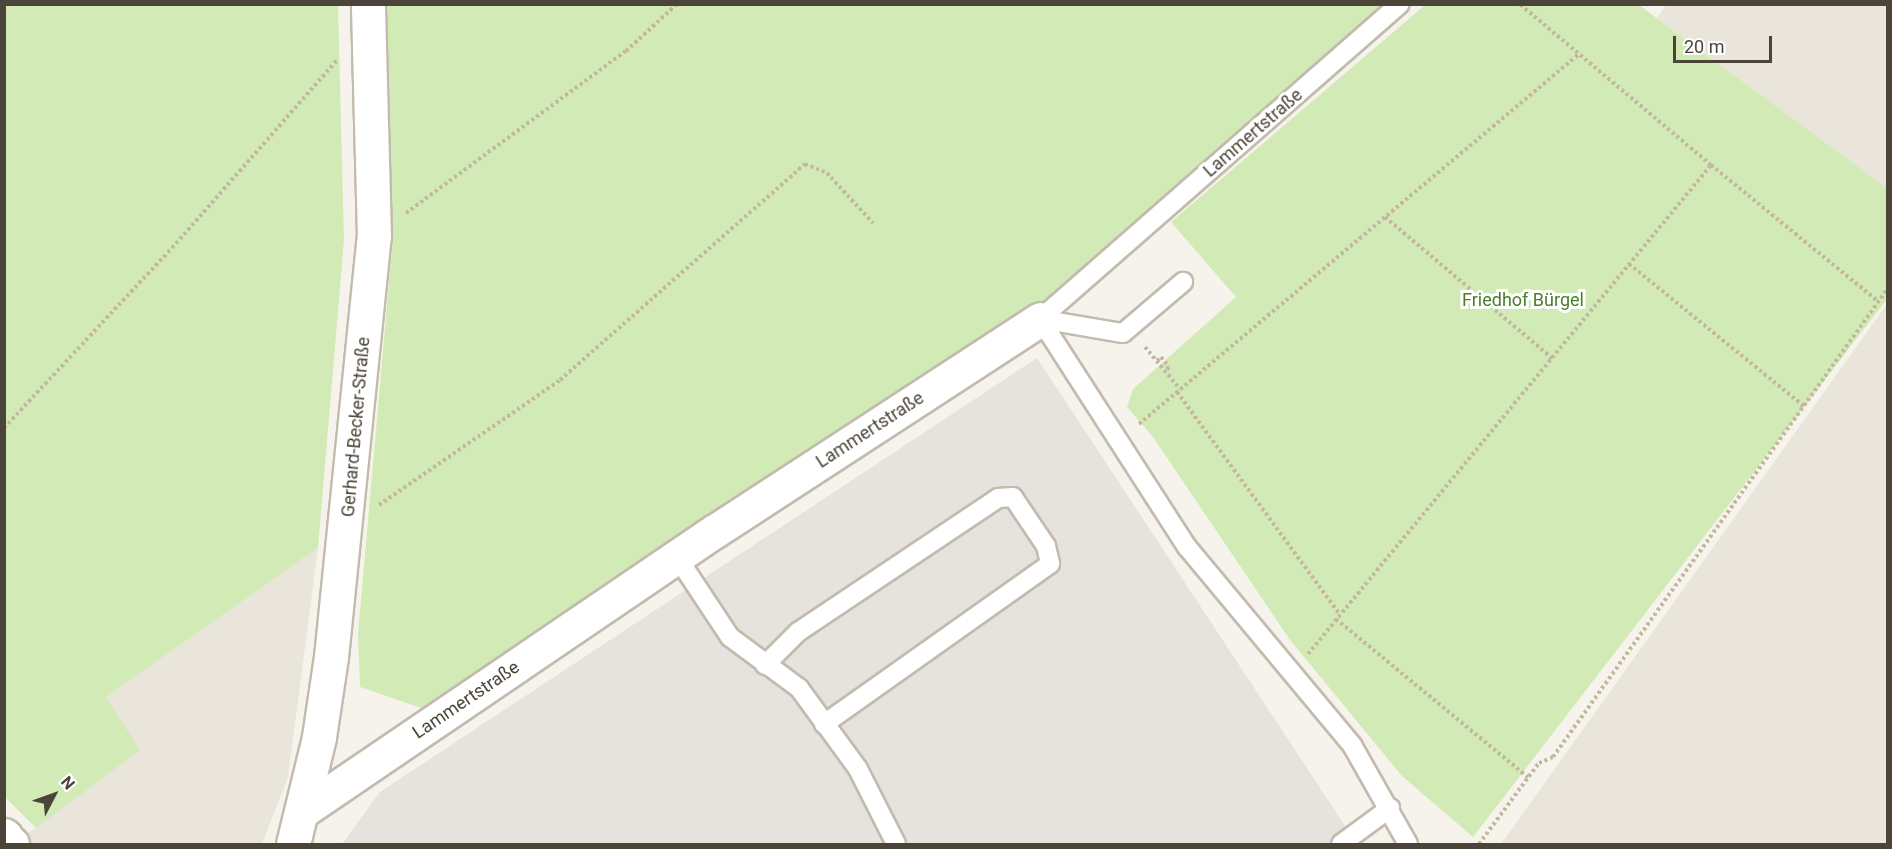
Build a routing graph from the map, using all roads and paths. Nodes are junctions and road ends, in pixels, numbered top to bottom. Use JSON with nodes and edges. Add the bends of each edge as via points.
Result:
{"nodes":[{"id":1,"x":677,"y":4,"type":"edge"},
{"id":2,"x":1400,"y":4,"type":"edge"},
{"id":3,"x":1520,"y":4,"type":"edge"},
{"id":4,"x":368,"y":14,"type":"edge"},
{"id":5,"x":1579,"y":54,"type":"junction"},
{"id":6,"x":1711,"y":165,"type":"junction"},
{"id":7,"x":1385,"y":217,"type":"junction"},
{"id":8,"x":873,"y":223,"type":"dead end"},
{"id":9,"x":374,"y":237,"type":"junction"},
{"id":10,"x":1629,"y":264,"type":"junction"},
{"id":11,"x":1183,"y":282,"type":"dead end"},
{"id":12,"x":1887,"y":288,"type":"edge"},
{"id":13,"x":1878,"y":301,"type":"junction"},
{"id":14,"x":1040,"y":319,"type":"junction"},
{"id":15,"x":1130,"y":328,"type":"junction"},
{"id":16,"x":1552,"y":358,"type":"junction"},
{"id":17,"x":1178,"y":391,"type":"junction"},
{"id":18,"x":1805,"y":407,"type":"junction"},
{"id":19,"x":4,"y":428,"type":"edge"},
{"id":20,"x":1118,"y":440,"type":"junction"},
{"id":21,"x":347,"y":527,"type":"junction"},
{"id":22,"x":677,"y":557,"type":"junction"},
{"id":23,"x":1340,"y":615,"type":"junction"},
{"id":24,"x":1336,"y":619,"type":"junction"},
{"id":25,"x":765,"y":665,"type":"junction"},
{"id":26,"x":1294,"y":671,"type":"junction"},
{"id":27,"x":824,"y":724,"type":"junction"},
{"id":28,"x":1528,"y":777,"type":"junction"},
{"id":29,"x":1390,"y":808,"type":"junction"},
{"id":30,"x":304,"y":810,"type":"junction"},
{"id":31,"x":4,"y":836,"type":"edge"},
{"id":32,"x":12,"y":844,"type":"edge"},
{"id":33,"x":293,"y":844,"type":"edge"},
{"id":34,"x":896,"y":844,"type":"edge"},
{"id":35,"x":1341,"y":844,"type":"edge"},
{"id":36,"x":1408,"y":844,"type":"edge"},
{"id":37,"x":1479,"y":844,"type":"edge"}],
"edges":[{"from":1,"to":9,"type":"path","via":[[626,51]]},
{"from":2,"to":14,"type":"lane","name":"Lammertstraße"},
{"from":3,"to":5,"type":"path"},
{"from":4,"to":9,"type":"street","name":"Gerhard-Becker-Straße"},
{"from":4,"to":19,"type":"path","via":[[172,248]]},
{"from":5,"to":6,"type":"path"},
{"from":5,"to":7,"type":"path"},
{"from":6,"to":10,"type":"path"},
{"from":6,"to":13,"type":"path"},
{"from":7,"to":16,"type":"path"},
{"from":7,"to":17,"type":"path"},
{"from":8,"to":21,"type":"path","via":[[827,173],[805,164],[560,380]]},
{"from":9,"to":21,"type":"street","name":"Gerhard-Becker-Straße"},
{"from":10,"to":16,"type":"path"},
{"from":10,"to":18,"type":"path"},
{"from":11,"to":15,"type":"lane"},
{"from":12,"to":13,"type":"path"},
{"from":13,"to":18,"type":"path"},
{"from":14,"to":15,"type":"lane","via":[[1123,333]]},
{"from":14,"to":20,"type":"lane"},
{"from":14,"to":22,"type":"street","name":"Lammertstraße"},
{"from":15,"to":17,"type":"path"},
{"from":16,"to":23,"type":"path"},
{"from":17,"to":20,"type":"path"},
{"from":17,"to":23,"type":"path"},
{"from":18,"to":28,"type":"path","via":[[1553,757],[1539,763]]},
{"from":20,"to":26,"type":"lane","via":[[1187,547]]},
{"from":21,"to":30,"type":"street","name":"Gerhard-Becker-Straße","via":[[321,725]]},
{"from":22,"to":25,"type":"lane","via":[[730,637]]},
{"from":22,"to":30,"type":"street","name":"Lammertstraße"},
{"from":23,"to":24,"type":"path"},
{"from":24,"to":26,"type":"path"},
{"from":24,"to":28,"type":"path"},
{"from":25,"to":27,"type":"lane","via":[[799,688]]},
{"from":25,"to":27,"type":"lane","via":[[798,632],[998,498],[1013,497],[1046,546],[1050,564]]},
{"from":26,"to":29,"type":"lane","via":[[1352,745]]},
{"from":27,"to":34,"type":"lane","via":[[858,769]]},
{"from":28,"to":37,"type":"path"},
{"from":29,"to":35,"type":"lane"},
{"from":29,"to":36,"type":"lane"},
{"from":30,"to":33,"type":"street","name":"Gerhard-Becker-Straße"},
{"from":31,"to":32,"type":"street"}]}
